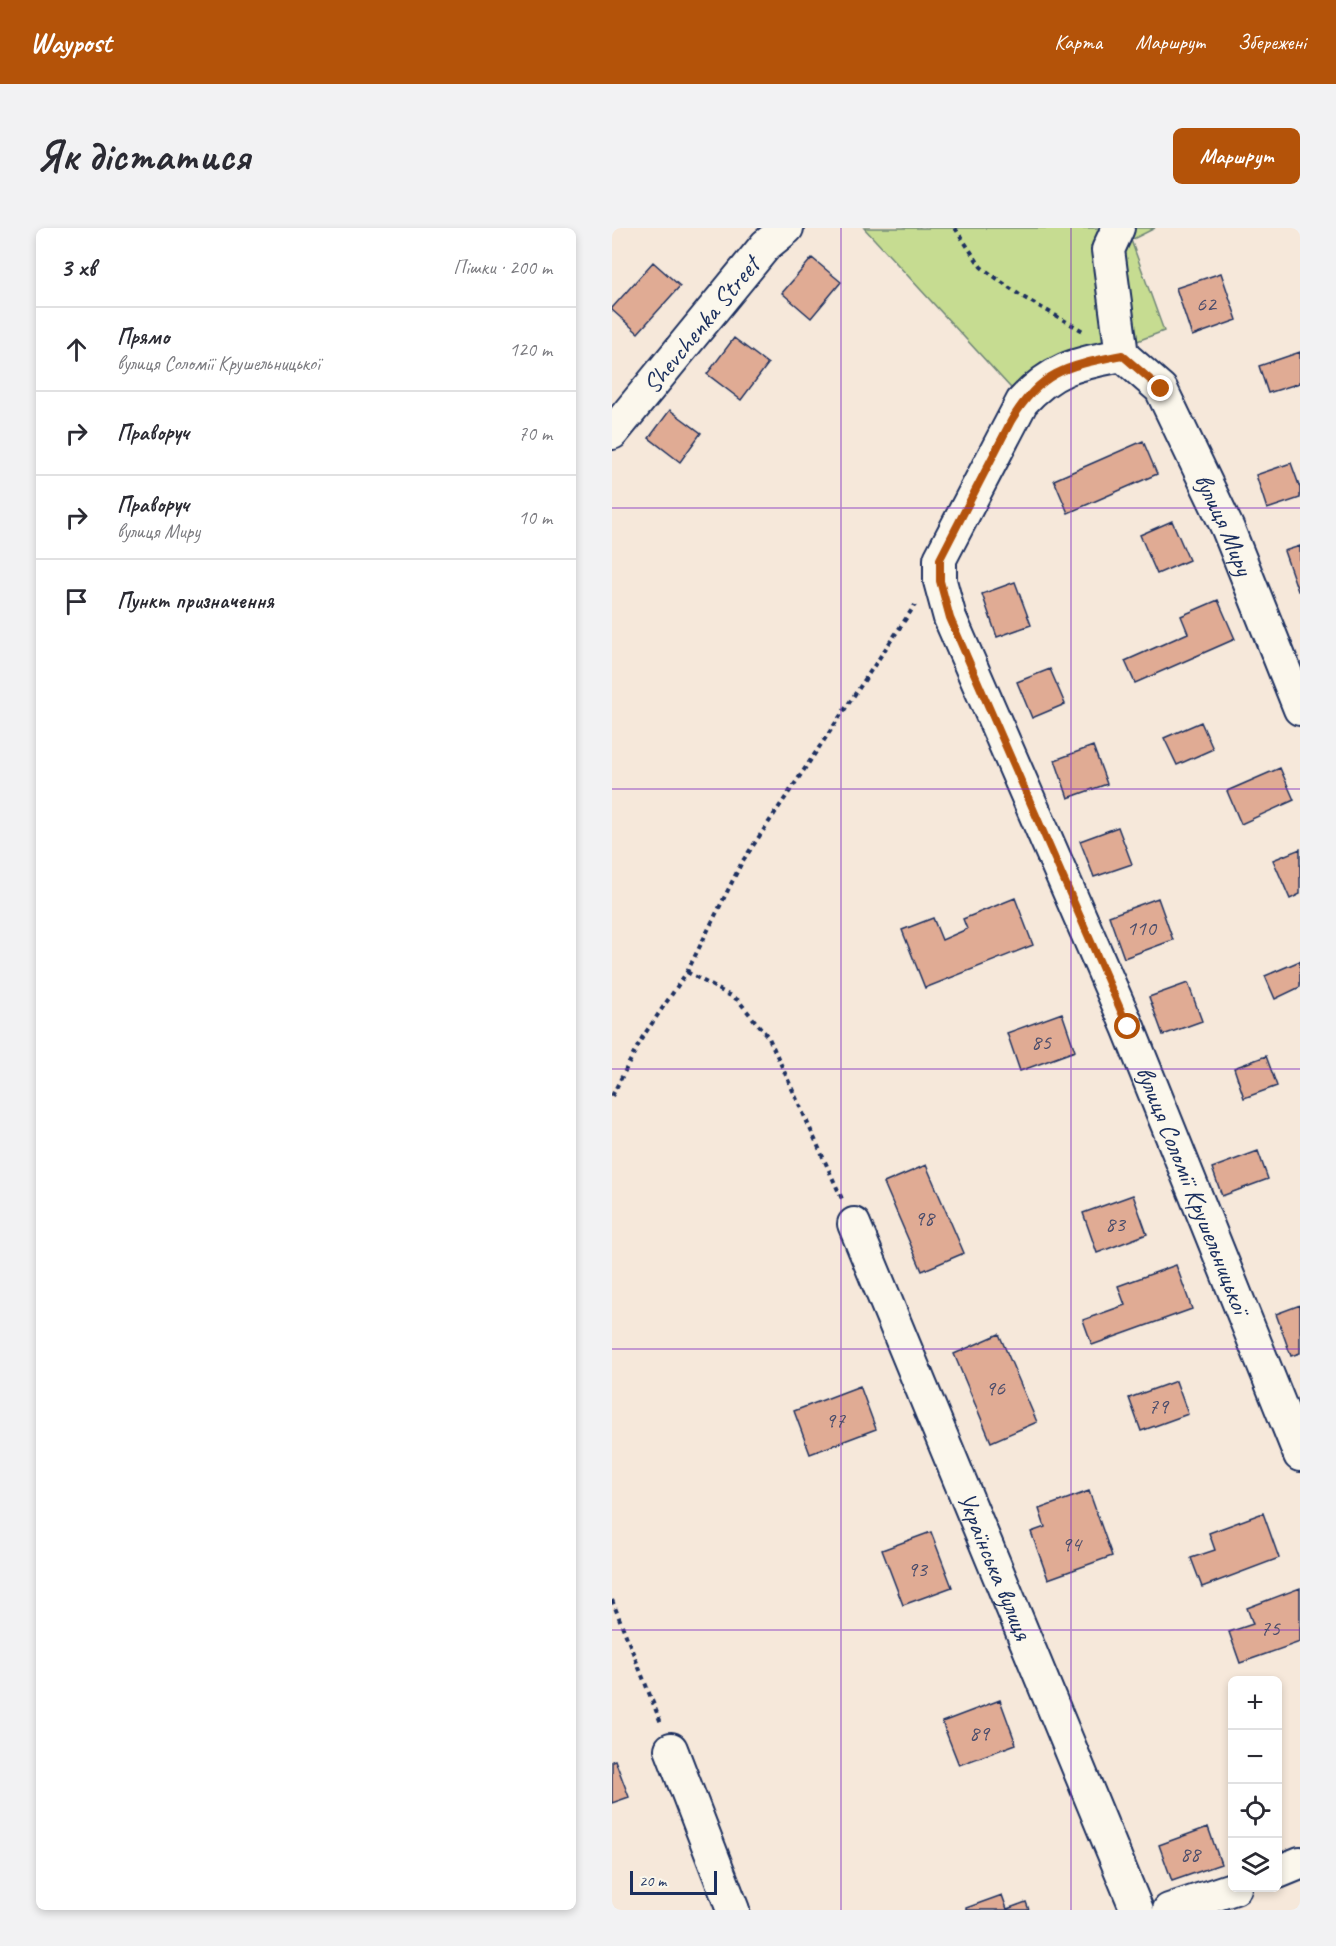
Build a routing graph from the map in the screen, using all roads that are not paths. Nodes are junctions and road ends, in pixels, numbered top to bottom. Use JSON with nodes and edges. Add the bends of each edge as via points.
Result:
{"nodes":[{"id":1,"x":1118,"y":228,"type":"edge"},
{"id":2,"x":776,"y":236,"type":"edge"},
{"id":3,"x":1122,"y":355,"type":"junction"},
{"id":4,"x":612,"y":433,"type":"edge"},
{"id":5,"x":1300,"y":709,"type":"edge"},
{"id":6,"x":854,"y":1224,"type":"road end"},
{"id":7,"x":1300,"y":1455,"type":"edge"},
{"id":8,"x":671,"y":1749,"type":"road end"},
{"id":9,"x":1300,"y":1863,"type":"edge"},
{"id":10,"x":1282,"y":1870,"type":"edge"},
{"id":11,"x":1228,"y":1889,"type":"edge"},
{"id":12,"x":733,"y":1910,"type":"edge"},
{"id":13,"x":1137,"y":1910,"type":"edge"},
{"id":14,"x":1169,"y":1910,"type":"edge"}],
"edges":[{"from":1,"to":3,"type":"street","via":[[1108,250]]},
{"from":2,"to":4,"type":"street","name":"Shevchenka Street"},
{"from":3,"to":5,"type":"street","name":"вулиця Миру","via":[[1161,389],[1228,529]]},
{"from":3,"to":7,"type":"street","name":"вулиця Соломії Крушельницької","via":[[1074,365],[1054,374],[1022,402],[940,559],[940,581],[950,618],[1128,1027]]},
{"from":6,"to":13,"type":"street","name":"Українська вулиця"},
{"from":8,"to":12,"type":"street"},
{"from":9,"to":10,"type":"street"},
{"from":11,"to":14,"type":"street"}]}
